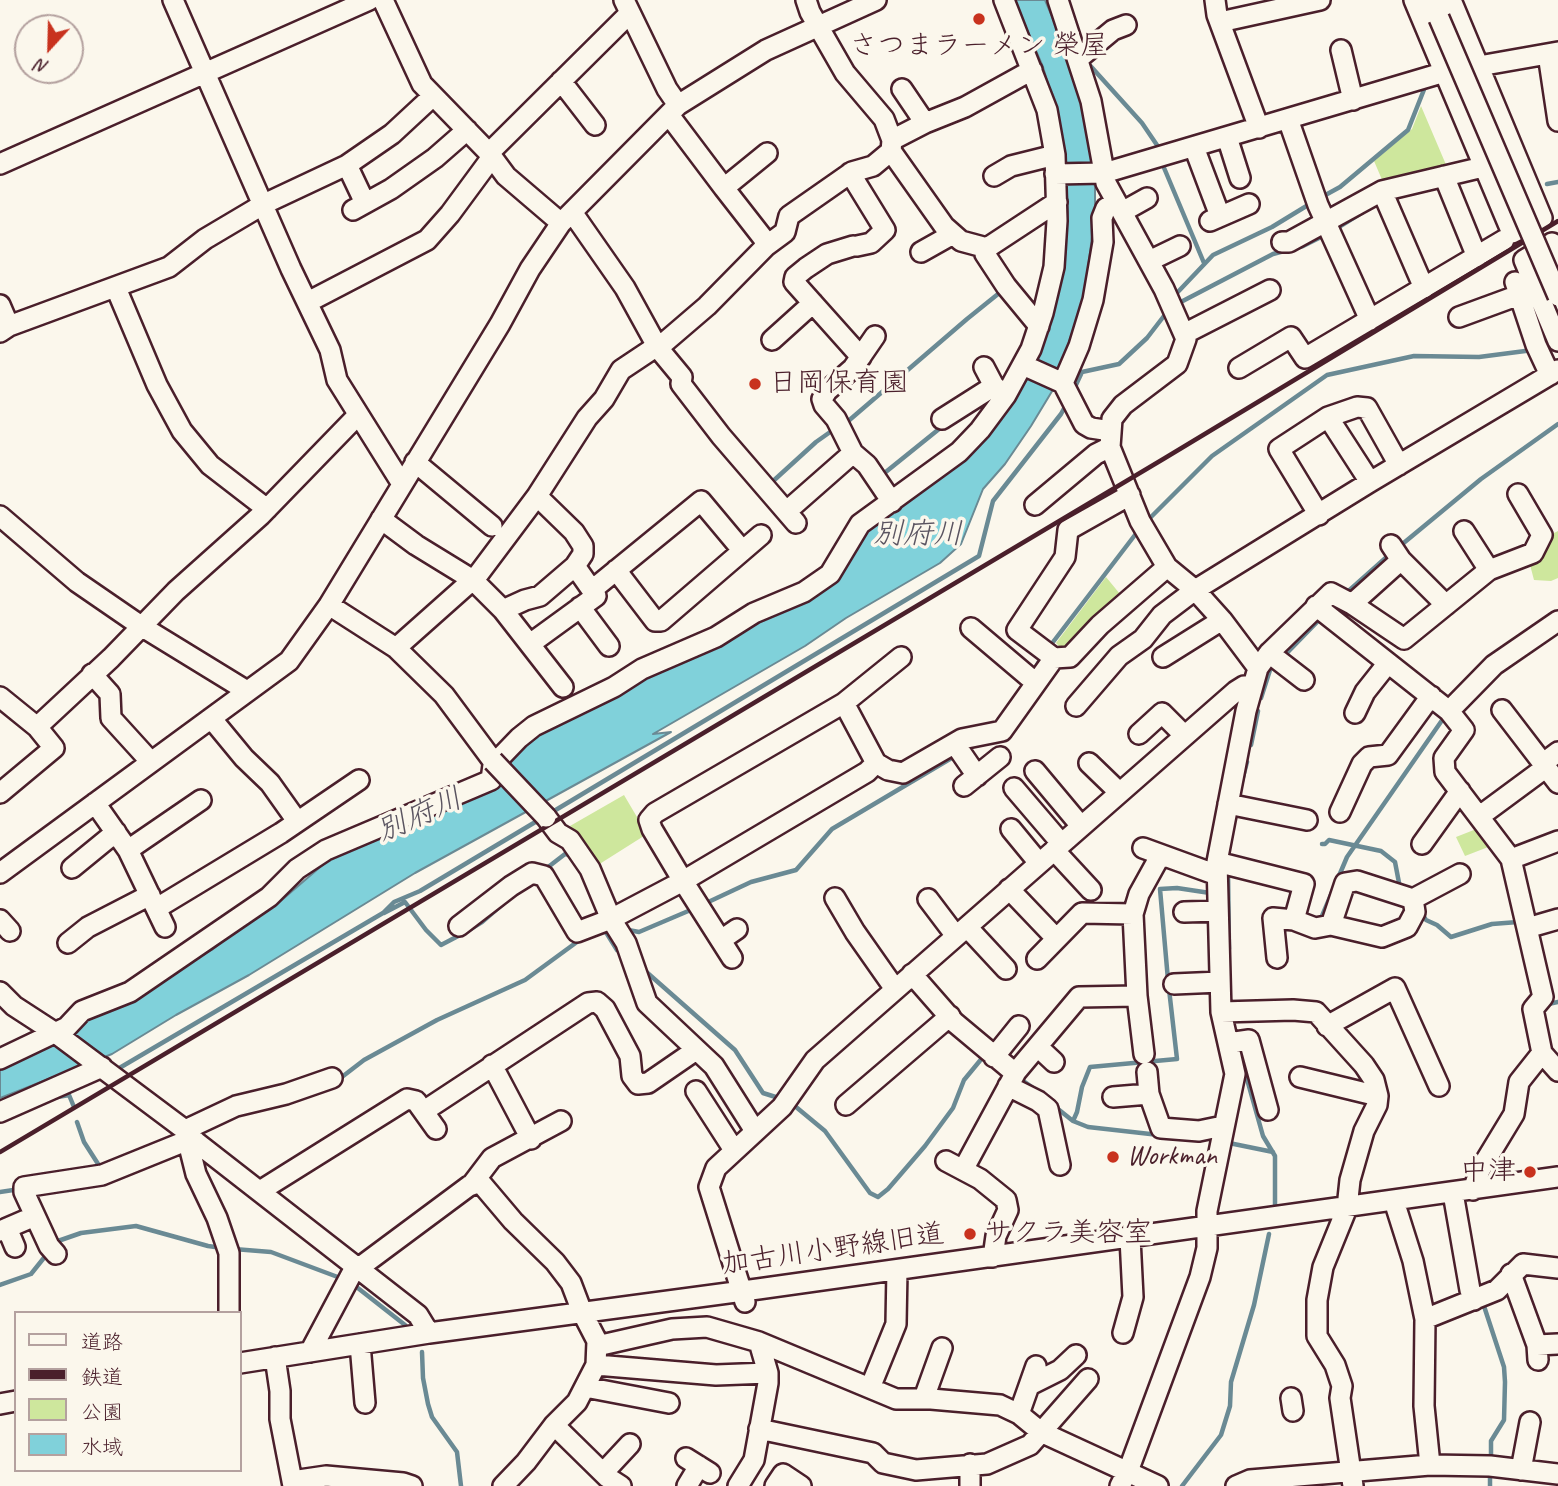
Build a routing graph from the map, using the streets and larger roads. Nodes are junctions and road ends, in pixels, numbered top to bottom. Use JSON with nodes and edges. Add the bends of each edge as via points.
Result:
{"nodes":[{"id":1,"x":173,"y":0,"type":"edge"},
{"id":2,"x":369,"y":0,"type":"edge"},
{"id":3,"x":383,"y":0,"type":"edge"},
{"id":4,"x":806,"y":0,"type":"edge"},
{"id":5,"x":876,"y":0,"type":"edge"},
{"id":6,"x":1004,"y":0,"type":"edge"},
{"id":7,"x":1058,"y":0,"type":"edge"},
{"id":8,"x":1215,"y":0,"type":"edge"},
{"id":9,"x":1320,"y":0,"type":"edge"},
{"id":10,"x":1415,"y":0,"type":"edge"},
{"id":11,"x":1451,"y":0,"type":"edge"},
{"id":12,"x":627,"y":7,"type":"edge"},
{"id":13,"x":1435,"y":9,"type":"edge"},
{"id":14,"x":1220,"y":22,"type":"junction"},
{"id":15,"x":1126,"y":24,"type":"dead end"},
{"id":16,"x":819,"y":26,"type":"junction"},
{"id":17,"x":1341,"y":50,"type":"dead end"},
{"id":18,"x":1553,"y":53,"type":"edge"},
{"id":19,"x":1078,"y":59,"type":"junction"},
{"id":20,"x":1480,"y":66,"type":"junction"},
{"id":21,"x":1032,"y":70,"type":"junction"},
{"id":22,"x":205,"y":72,"type":"junction"},
{"id":23,"x":1445,"y":72,"type":"junction"},
{"id":24,"x":561,"y":81,"type":"junction"},
{"id":25,"x":902,"y":89,"type":"dead end"},
{"id":26,"x":433,"y":96,"type":"junction"},
{"id":27,"x":1353,"y":100,"type":"junction"},
{"id":28,"x":674,"y":110,"type":"junction"},
{"id":29,"x":1288,"y":119,"type":"junction"},
{"id":30,"x":1558,"y":121,"type":"edge"},
{"id":31,"x":925,"y":123,"type":"junction"},
{"id":32,"x":595,"y":124,"type":"dead end"},
{"id":33,"x":1259,"y":128,"type":"junction"},
{"id":34,"x":467,"y":130,"type":"junction"},
{"id":35,"x":1227,"y":137,"type":"junction"},
{"id":36,"x":892,"y":145,"type":"junction"},
{"id":37,"x":1194,"y":147,"type":"junction"},
{"id":38,"x":767,"y":153,"type":"dead end"},
{"id":39,"x":491,"y":155,"type":"junction"},
{"id":40,"x":0,"y":164,"type":"edge"},
{"id":41,"x":1055,"y":164,"type":"junction"},
{"id":42,"x":346,"y":165,"type":"junction"},
{"id":43,"x":1483,"y":167,"type":"junction"},
{"id":44,"x":850,"y":173,"type":"junction"},
{"id":45,"x":1104,"y":173,"type":"junction"},
{"id":46,"x":994,"y":176,"type":"dead end"},
{"id":47,"x":1240,"y":178,"type":"dead end"},
{"id":48,"x":1447,"y":183,"type":"junction"},
{"id":49,"x":724,"y":188,"type":"junction"},
{"id":50,"x":1385,"y":197,"type":"junction"},
{"id":51,"x":1147,"y":198,"type":"dead end"},
{"id":52,"x":1057,"y":202,"type":"junction"},
{"id":53,"x":264,"y":204,"type":"junction"},
{"id":54,"x":1249,"y":204,"type":"dead end"},
{"id":55,"x":1119,"y":207,"type":"junction"},
{"id":56,"x":566,"y":217,"type":"junction"},
{"id":57,"x":1325,"y":217,"type":"junction"},
{"id":58,"x":953,"y":234,"type":"junction"},
{"id":59,"x":1504,"y":240,"type":"dead end"},
{"id":60,"x":1282,"y":242,"type":"dead end"},
{"id":61,"x":766,"y":246,"type":"junction"},
{"id":62,"x":1180,"y":246,"type":"dead end"},
{"id":63,"x":987,"y":248,"type":"junction"},
{"id":64,"x":922,"y":252,"type":"dead end"},
{"id":65,"x":1477,"y":257,"type":"junction"},
{"id":66,"x":1558,"y":257,"type":"edge"},
{"id":67,"x":1149,"y":261,"type":"junction"},
{"id":68,"x":116,"y":288,"type":"junction"},
{"id":69,"x":1424,"y":288,"type":"junction"},
{"id":70,"x":1270,"y":290,"type":"dead end"},
{"id":71,"x":1558,"y":296,"type":"edge"},
{"id":72,"x":308,"y":302,"type":"junction"},
{"id":73,"x":813,"y":303,"type":"junction"},
{"id":74,"x":0,"y":305,"type":"edge"},
{"id":75,"x":1471,"y":316,"type":"dead end"},
{"id":76,"x":1370,"y":320,"type":"junction"},
{"id":77,"x":1039,"y":326,"type":"junction"},
{"id":78,"x":778,"y":328,"type":"dead end"},
{"id":79,"x":4,"y":329,"type":"edge"},
{"id":80,"x":1184,"y":334,"type":"junction"},
{"id":81,"x":875,"y":336,"type":"dead end"},
{"id":82,"x":1558,"y":341,"type":"edge"},
{"id":83,"x":658,"y":348,"type":"junction"},
{"id":84,"x":861,"y":357,"type":"junction"},
{"id":85,"x":1023,"y":365,"type":"junction"},
{"id":86,"x":984,"y":367,"type":"dead end"},
{"id":87,"x":1239,"y":368,"type":"dead end"},
{"id":88,"x":1554,"y":373,"type":"edge"},
{"id":89,"x":1063,"y":383,"type":"junction"},
{"id":90,"x":1000,"y":390,"type":"junction"},
{"id":91,"x":950,"y":408,"type":"dead end"},
{"id":92,"x":358,"y":415,"type":"junction"},
{"id":93,"x":1328,"y":417,"type":"junction"},
{"id":94,"x":1111,"y":439,"type":"junction"},
{"id":95,"x":853,"y":453,"type":"junction"},
{"id":96,"x":415,"y":463,"type":"junction"},
{"id":97,"x":1399,"y":464,"type":"junction"},
{"id":98,"x":1370,"y":482,"type":"junction"},
{"id":99,"x":402,"y":484,"type":"junction"},
{"id":100,"x":1040,"y":494,"type":"dead end"},
{"id":101,"x":1518,"y":494,"type":"dead end"},
{"id":102,"x":1130,"y":495,"type":"junction"},
{"id":103,"x":537,"y":496,"type":"junction"},
{"id":104,"x":892,"y":502,"type":"junction"},
{"id":105,"x":267,"y":509,"type":"junction"},
{"id":106,"x":485,"y":514,"type":"dead end"},
{"id":107,"x":1319,"y":515,"type":"junction"},
{"id":108,"x":1,"y":518,"type":"edge"},
{"id":109,"x":381,"y":519,"type":"junction"},
{"id":110,"x":1464,"y":531,"type":"dead end"},
{"id":111,"x":761,"y":535,"type":"dead end"},
{"id":112,"x":742,"y":550,"type":"junction"},
{"id":113,"x":575,"y":566,"type":"junction"},
{"id":114,"x":1167,"y":567,"type":"junction"},
{"id":115,"x":616,"y":570,"type":"junction"},
{"id":116,"x":1489,"y":570,"type":"junction"},
{"id":117,"x":473,"y":580,"type":"junction"},
{"id":118,"x":592,"y":590,"type":"junction"},
{"id":119,"x":1195,"y":590,"type":"junction"},
{"id":120,"x":1323,"y":600,"type":"junction"},
{"id":121,"x":329,"y":604,"type":"junction"},
{"id":122,"x":1352,"y":604,"type":"junction"},
{"id":123,"x":1446,"y":605,"type":"junction"},
{"id":124,"x":580,"y":607,"type":"junction"},
{"id":125,"x":503,"y":610,"type":"junction"},
{"id":126,"x":1222,"y":620,"type":"junction"},
{"id":127,"x":1558,"y":621,"type":"edge"},
{"id":128,"x":141,"y":626,"type":"junction"},
{"id":129,"x":971,"y":628,"type":"dead end"},
{"id":130,"x":530,"y":644,"type":"junction"},
{"id":131,"x":609,"y":646,"type":"dead end"},
{"id":132,"x":396,"y":649,"type":"junction"},
{"id":133,"x":1047,"y":653,"type":"junction"},
{"id":134,"x":1146,"y":654,"type":"junction"},
{"id":135,"x":887,"y":660,"type":"dead end"},
{"id":136,"x":1388,"y":663,"type":"junction"},
{"id":137,"x":1267,"y":666,"type":"junction"},
{"id":138,"x":92,"y":674,"type":"junction"},
{"id":139,"x":1031,"y":678,"type":"junction"},
{"id":140,"x":1304,"y":680,"type":"dead end"},
{"id":141,"x":563,"y":687,"type":"dead end"},
{"id":142,"x":247,"y":691,"type":"junction"},
{"id":143,"x":1431,"y":696,"type":"junction"},
{"id":144,"x":0,"y":697,"type":"edge"},
{"id":145,"x":844,"y":703,"type":"junction"},
{"id":146,"x":1076,"y":706,"type":"dead end"},
{"id":147,"x":1502,"y":710,"type":"dead end"},
{"id":148,"x":1449,"y":711,"type":"junction"},
{"id":149,"x":1356,"y":713,"type":"dead end"},
{"id":150,"x":211,"y":718,"type":"junction"},
{"id":151,"x":1143,"y":724,"type":"dead end"},
{"id":152,"x":37,"y":727,"type":"junction"},
{"id":153,"x":1184,"y":735,"type":"junction"},
{"id":154,"x":958,"y":749,"type":"junction"},
{"id":155,"x":1558,"y":752,"type":"edge"},
{"id":156,"x":1000,"y":757,"type":"dead end"},
{"id":157,"x":151,"y":762,"type":"junction"},
{"id":158,"x":876,"y":763,"type":"junction"},
{"id":159,"x":1089,"y":763,"type":"dead end"},
{"id":160,"x":1035,"y":771,"type":"dead end"},
{"id":161,"x":1548,"y":772,"type":"edge"},
{"id":162,"x":359,"y":780,"type":"dead end"},
{"id":163,"x":1014,"y":788,"type":"dead end"},
{"id":164,"x":1460,"y":791,"type":"junction"},
{"id":165,"x":1119,"y":792,"type":"junction"},
{"id":166,"x":0,"y":793,"type":"edge"},
{"id":167,"x":201,"y":800,"type":"dead end"},
{"id":168,"x":95,"y":803,"type":"junction"},
{"id":169,"x":1228,"y":804,"type":"junction"},
{"id":170,"x":1349,"y":805,"type":"dead end"},
{"id":171,"x":1480,"y":816,"type":"junction"},
{"id":172,"x":297,"y":821,"type":"junction"},
{"id":173,"x":1299,"y":822,"type":"dead end"},
{"id":174,"x":1081,"y":826,"type":"junction"},
{"id":175,"x":1011,"y":829,"type":"dead end"},
{"id":176,"x":116,"y":832,"type":"junction"},
{"id":177,"x":1425,"y":832,"type":"dead end"},
{"id":178,"x":1558,"y":841,"type":"edge"},
{"id":179,"x":128,"y":850,"type":"junction"},
{"id":180,"x":1051,"y":852,"type":"junction"},
{"id":181,"x":1511,"y":859,"type":"junction"},
{"id":182,"x":1222,"y":867,"type":"junction"},
{"id":183,"x":72,"y":868,"type":"dead end"},
{"id":184,"x":0,"y":873,"type":"edge"},
{"id":185,"x":1460,"y":874,"type":"dead end"},
{"id":186,"x":683,"y":881,"type":"junction"},
{"id":187,"x":1009,"y":889,"type":"junction"},
{"id":188,"x":1091,"y":890,"type":"dead end"},
{"id":189,"x":835,"y":898,"type":"dead end"},
{"id":190,"x":928,"y":898,"type":"dead end"},
{"id":191,"x":1413,"y":899,"type":"junction"},
{"id":192,"x":154,"y":901,"type":"junction"},
{"id":193,"x":1218,"y":911,"type":"junction"},
{"id":194,"x":1184,"y":912,"type":"dead end"},
{"id":195,"x":1133,"y":914,"type":"junction"},
{"id":196,"x":467,"y":916,"type":"dead end"},
{"id":197,"x":1558,"y":919,"type":"edge"},
{"id":198,"x":1294,"y":920,"type":"junction"},
{"id":199,"x":615,"y":925,"type":"junction"},
{"id":200,"x":1331,"y":925,"type":"junction"},
{"id":201,"x":165,"y":927,"type":"dead end"},
{"id":202,"x":1527,"y":928,"type":"junction"},
{"id":203,"x":961,"y":931,"type":"junction"},
{"id":204,"x":1051,"y":933,"type":"dead end"},
{"id":205,"x":68,"y":943,"type":"dead end"},
{"id":206,"x":732,"y":958,"type":"dead end"},
{"id":207,"x":1277,"y":958,"type":"dead end"},
{"id":208,"x":1037,"y":959,"type":"dead end"},
{"id":209,"x":1006,"y":969,"type":"dead end"},
{"id":210,"x":912,"y":974,"type":"junction"},
{"id":211,"x":1220,"y":982,"type":"junction"},
{"id":212,"x":1174,"y":984,"type":"dead end"},
{"id":213,"x":895,"y":989,"type":"junction"},
{"id":214,"x":0,"y":992,"type":"edge"},
{"id":215,"x":1550,"y":995,"type":"edge"},
{"id":216,"x":1137,"y":996,"type":"junction"},
{"id":217,"x":7,"y":1010,"type":"edge"},
{"id":218,"x":1228,"y":1012,"type":"junction"},
{"id":219,"x":950,"y":1016,"type":"junction"},
{"id":220,"x":1018,"y":1026,"type":"dead end"},
{"id":221,"x":1327,"y":1026,"type":"junction"},
{"id":222,"x":54,"y":1032,"type":"junction"},
{"id":223,"x":1235,"y":1042,"type":"junction"},
{"id":224,"x":1038,"y":1047,"type":"junction"},
{"id":225,"x":696,"y":1051,"type":"junction"},
{"id":226,"x":1542,"y":1053,"type":"junction"},
{"id":227,"x":994,"y":1057,"type":"junction"},
{"id":228,"x":0,"y":1059,"type":"edge"},
{"id":229,"x":1054,"y":1062,"type":"dead end"},
{"id":230,"x":492,"y":1065,"type":"junction"},
{"id":231,"x":102,"y":1067,"type":"junction"},
{"id":232,"x":1558,"y":1072,"type":"edge"},
{"id":233,"x":1438,"y":1074,"type":"dead end"},
{"id":234,"x":1300,"y":1077,"type":"dead end"},
{"id":235,"x":332,"y":1078,"type":"dead end"},
{"id":236,"x":1003,"y":1088,"type":"junction"},
{"id":237,"x":695,"y":1091,"type":"dead end"},
{"id":238,"x":1149,"y":1094,"type":"junction"},
{"id":239,"x":1378,"y":1096,"type":"junction"},
{"id":240,"x":1113,"y":1097,"type":"dead end"},
{"id":241,"x":846,"y":1105,"type":"dead end"},
{"id":242,"x":1268,"y":1110,"type":"dead end"},
{"id":243,"x":424,"y":1111,"type":"junction"},
{"id":244,"x":0,"y":1112,"type":"edge"},
{"id":245,"x":561,"y":1121,"type":"dead end"},
{"id":246,"x":436,"y":1129,"type":"dead end"},
{"id":247,"x":755,"y":1131,"type":"junction"},
{"id":248,"x":188,"y":1136,"type":"junction"},
{"id":249,"x":1221,"y":1138,"type":"junction"},
{"id":250,"x":531,"y":1139,"type":"junction"},
{"id":251,"x":734,"y":1150,"type":"junction"},
{"id":252,"x":1060,"y":1165,"type":"dead end"},
{"id":253,"x":1558,"y":1177,"type":"edge"},
{"id":254,"x":473,"y":1183,"type":"junction"},
{"id":255,"x":1473,"y":1190,"type":"junction"},
{"id":256,"x":260,"y":1191,"type":"junction"},
{"id":257,"x":1453,"y":1193,"type":"junction"},
{"id":258,"x":1395,"y":1201,"type":"junction"},
{"id":259,"x":1347,"y":1208,"type":"junction"},
{"id":260,"x":35,"y":1216,"type":"junction"},
{"id":261,"x":1208,"y":1226,"type":"junction"},
{"id":262,"x":4,"y":1230,"type":"edge"},
{"id":263,"x":1130,"y":1238,"type":"junction"},
{"id":264,"x":15,"y":1247,"type":"dead end"},
{"id":265,"x":56,"y":1254,"type":"dead end"},
{"id":266,"x":993,"y":1257,"type":"junction"},
{"id":267,"x":1558,"y":1268,"type":"edge"},
{"id":268,"x":897,"y":1270,"type":"junction"},
{"id":269,"x":1511,"y":1274,"type":"junction"},
{"id":270,"x":351,"y":1276,"type":"junction"},
{"id":271,"x":743,"y":1297,"type":"junction"},
{"id":272,"x":1474,"y":1300,"type":"junction"},
{"id":273,"x":229,"y":1311,"type":"edge"},
{"id":274,"x":582,"y":1312,"type":"junction"},
{"id":275,"x":1425,"y":1319,"type":"junction"},
{"id":276,"x":1120,"y":1322,"type":"dead end"},
{"id":277,"x":429,"y":1333,"type":"junction"},
{"id":278,"x":759,"y":1342,"type":"junction"},
{"id":279,"x":360,"y":1344,"type":"junction"},
{"id":280,"x":1558,"y":1344,"type":"edge"},
{"id":281,"x":942,"y":1348,"type":"dead end"},
{"id":282,"x":310,"y":1352,"type":"junction"},
{"id":283,"x":1076,"y":1355,"type":"dead end"},
{"id":284,"x":597,"y":1356,"type":"junction"},
{"id":285,"x":275,"y":1357,"type":"junction"},
{"id":286,"x":242,"y":1363,"type":"edge"},
{"id":287,"x":768,"y":1373,"type":"junction"},
{"id":288,"x":1088,"y":1379,"type":"dead end"},
{"id":289,"x":585,"y":1387,"type":"junction"},
{"id":290,"x":870,"y":1388,"type":"junction"},
{"id":291,"x":924,"y":1398,"type":"junction"},
{"id":292,"x":365,"y":1403,"type":"dead end"},
{"id":293,"x":668,"y":1403,"type":"dead end"},
{"id":294,"x":1019,"y":1414,"type":"junction"},
{"id":295,"x":1530,"y":1422,"type":"dead end"},
{"id":296,"x":554,"y":1425,"type":"junction"},
{"id":297,"x":760,"y":1429,"type":"junction"},
{"id":298,"x":1041,"y":1432,"type":"junction"},
{"id":299,"x":630,"y":1444,"type":"dead end"},
{"id":300,"x":970,"y":1464,"type":"junction"},
{"id":301,"x":1430,"y":1465,"type":"junction"},
{"id":302,"x":698,"y":1466,"type":"dead end"},
{"id":303,"x":1521,"y":1470,"type":"junction"},
{"id":304,"x":603,"y":1473,"type":"junction"},
{"id":305,"x":1558,"y":1474,"type":"edge"},
{"id":306,"x":916,"y":1478,"type":"edge"},
{"id":307,"x":1352,"y":1478,"type":"edge"},
{"id":308,"x":1123,"y":1479,"type":"edge"},
{"id":309,"x":293,"y":1483,"type":"edge"},
{"id":310,"x":412,"y":1486,"type":"edge"},
{"id":311,"x":503,"y":1486,"type":"edge"},
{"id":312,"x":621,"y":1486,"type":"edge"},
{"id":313,"x":687,"y":1486,"type":"edge"},
{"id":314,"x":738,"y":1486,"type":"edge"},
{"id":315,"x":775,"y":1486,"type":"edge"},
{"id":316,"x":801,"y":1486,"type":"edge"},
{"id":317,"x":971,"y":1486,"type":"edge"},
{"id":318,"x":1158,"y":1486,"type":"edge"},
{"id":319,"x":1236,"y":1486,"type":"edge"}],
"edges":[{"from":1,"to":22,"type":"street"},
{"from":2,"to":22,"type":"street"},
{"from":3,"to":26,"type":"street","via":[[422,84]]},
{"from":4,"to":16,"type":"street"},
{"from":5,"to":16,"type":"street"},
{"from":6,"to":21,"type":"street"},
{"from":7,"to":19,"type":"street"},
{"from":8,"to":14,"type":"street"},
{"from":9,"to":14,"type":"street","via":[[1298,12]]},
{"from":10,"to":23,"type":"street"},
{"from":11,"to":20,"type":"street"},
{"from":12,"to":24,"type":"street"},
{"from":12,"to":28,"type":"street"},
{"from":13,"to":71,"type":"street","bridge":true},
{"from":14,"to":33,"type":"street"},
{"from":15,"to":19,"type":"street"},
{"from":16,"to":28,"type":"street","via":[[766,50]]},
{"from":16,"to":36,"type":"street","via":[[845,73],[884,119]]},
{"from":17,"to":27,"type":"street"},
{"from":18,"to":20,"type":"street"},
{"from":18,"to":30,"type":"street"},
{"from":19,"to":45,"type":"street"},
{"from":20,"to":23,"type":"street"},
{"from":20,"to":43,"type":"street","via":[[1542,218],[1512,233]]},
{"from":21,"to":31,"type":"street"},
{"from":21,"to":41,"type":"street","via":[[1047,110]]},
{"from":22,"to":40,"type":"street"},
{"from":22,"to":53,"type":"street"},
{"from":23,"to":27,"type":"street"},
{"from":23,"to":43,"type":"street"},
{"from":24,"to":32,"type":"street"},
{"from":24,"to":39,"type":"street"},
{"from":25,"to":31,"type":"street"},
{"from":26,"to":34,"type":"street"},
{"from":26,"to":42,"type":"street","via":[[392,134]]},
{"from":27,"to":29,"type":"street"},
{"from":28,"to":49,"type":"street"},
{"from":28,"to":56,"type":"street"},
{"from":29,"to":33,"type":"street"},
{"from":29,"to":57,"type":"street"},
{"from":31,"to":36,"type":"street"},
{"from":33,"to":35,"type":"street"},
{"from":34,"to":39,"type":"street"},
{"from":34,"to":42,"type":"street","via":[[435,158],[359,207]]},
{"from":35,"to":37,"type":"street"},
{"from":35,"to":47,"type":"street"},
{"from":36,"to":44,"type":"street","via":[[873,166]]},
{"from":36,"to":58,"type":"street","via":[[937,218]]},
{"from":37,"to":45,"type":"street"},
{"from":37,"to":54,"type":"street","via":[[1215,219]]},
{"from":38,"to":49,"type":"street"},
{"from":39,"to":56,"type":"street","via":[[506,176]]},
{"from":39,"to":72,"type":"street","via":[[427,240]]},
{"from":41,"to":45,"type":"street"},
{"from":41,"to":46,"type":"street","via":[[1011,166]]},
{"from":41,"to":52,"type":"street"},
{"from":42,"to":53,"type":"street"},
{"from":43,"to":48,"type":"street"},
{"from":44,"to":61,"type":"street","via":[[789,216],[785,232]]},
{"from":44,"to":73,"type":"street","via":[[886,230],[871,243],[827,254],[794,278]]},
{"from":45,"to":55,"type":"street"},
{"from":48,"to":50,"type":"street"},
{"from":48,"to":65,"type":"street"},
{"from":49,"to":61,"type":"street"},
{"from":50,"to":57,"type":"street"},
{"from":50,"to":69,"type":"street"},
{"from":51,"to":55,"type":"street"},
{"from":52,"to":63,"type":"street"},
{"from":52,"to":77,"type":"street","via":[[1054,267]]},
{"from":53,"to":68,"type":"street","via":[[169,267]]},
{"from":53,"to":72,"type":"street"},
{"from":55,"to":67,"type":"street"},
{"from":55,"to":89,"type":"street","via":[[1106,208],[1102,218],[1103,242],[1093,300]]},
{"from":56,"to":83,"type":"street","via":[[625,288]]},
{"from":56,"to":96,"type":"street"},
{"from":57,"to":60,"type":"street","via":[[1289,242]]},
{"from":57,"to":76,"type":"street"},
{"from":58,"to":63,"type":"street"},
{"from":58,"to":64,"type":"street"},
{"from":59,"to":65,"type":"street"},
{"from":61,"to":83,"type":"street"},
{"from":62,"to":67,"type":"street"},
{"from":63,"to":77,"type":"street","via":[[985,254],[1006,286]]},
{"from":65,"to":69,"type":"street"},
{"from":66,"to":82,"type":"street","via":[[1552,243],[1524,260]]},
{"from":67,"to":80,"type":"street"},
{"from":68,"to":79,"type":"street"},
{"from":68,"to":105,"type":"street","via":[[157,385],[183,431],[210,466]]},
{"from":69,"to":76,"type":"street"},
{"from":70,"to":80,"type":"street","via":[[1253,306]]},
{"from":72,"to":92,"type":"street","via":[[330,350],[337,380]]},
{"from":73,"to":78,"type":"street"},
{"from":73,"to":84,"type":"street"},
{"from":74,"to":79,"type":"street"},
{"from":75,"to":88,"type":"street","via":[[1517,288],[1537,349]]},
{"from":76,"to":87,"type":"street","via":[[1305,358],[1291,337]]},
{"from":77,"to":85,"type":"street"},
{"from":80,"to":94,"type":"street","via":[[1177,364],[1123,405],[1112,419]]},
{"from":81,"to":84,"type":"street"},
{"from":83,"to":95,"type":"street","via":[[721,436],[792,517]]},
{"from":83,"to":103,"type":"street","via":[[621,370]]},
{"from":84,"to":95,"type":"street","via":[[822,400]]},
{"from":85,"to":89,"type":"street"},
{"from":85,"to":90,"type":"street"},
{"from":86,"to":90,"type":"street"},
{"from":88,"to":97,"type":"street"},
{"from":89,"to":94,"type":"street","via":[[1084,424]]},
{"from":90,"to":91,"type":"street"},
{"from":90,"to":104,"type":"street","via":[[980,430],[959,452]]},
{"from":92,"to":99,"type":"street"},
{"from":92,"to":105,"type":"street"},
{"from":93,"to":97,"type":"street","via":[[1367,408]]},
{"from":93,"to":98,"type":"street"},
{"from":93,"to":107,"type":"street","via":[[1279,449]]},
{"from":94,"to":100,"type":"street"},
{"from":94,"to":102,"type":"street"},
{"from":95,"to":104,"type":"street"},
{"from":96,"to":99,"type":"street"},
{"from":96,"to":106,"type":"street"},
{"from":97,"to":98,"type":"street"},
{"from":98,"to":107,"type":"street"},
{"from":99,"to":109,"type":"street"},
{"from":101,"to":116,"type":"street","via":[[1542,534],[1533,553]]},
{"from":102,"to":114,"type":"street"},
{"from":102,"to":133,"type":"street","via":[[1068,530],[1065,557],[1017,630]]},
{"from":103,"to":113,"type":"street","via":[[583,546]]},
{"from":103,"to":117,"type":"street"},
{"from":104,"to":222,"type":"street","via":[[860,524],[830,574],[804,592],[534,726],[493,765],[491,780],[326,850],[196,948],[130,992],[82,1011],[67,1027]]},
{"from":105,"to":128,"type":"street"},
{"from":107,"to":119,"type":"street"},
{"from":108,"to":128,"type":"street","via":[[77,582]]},
{"from":109,"to":117,"type":"street"},
{"from":109,"to":121,"type":"street"},
{"from":110,"to":116,"type":"street"},
{"from":111,"to":112,"type":"street"},
{"from":112,"to":115,"type":"street","via":[[701,501]]},
{"from":112,"to":115,"type":"street","via":[[692,587],[661,621],[655,621]]},
{"from":113,"to":118,"type":"street"},
{"from":113,"to":125,"type":"street","via":[[540,596]]},
{"from":114,"to":119,"type":"street"},
{"from":114,"to":133,"type":"street","via":[[1070,657]]},
{"from":115,"to":118,"type":"street"},
{"from":116,"to":123,"type":"street"},
{"from":117,"to":125,"type":"street"},
{"from":117,"to":132,"type":"street"},
{"from":118,"to":124,"type":"street","via":[[596,596]]},
{"from":119,"to":126,"type":"street"},
{"from":119,"to":134,"type":"street","via":[[1162,615],[1143,639]]},
{"from":120,"to":122,"type":"street"},
{"from":120,"to":136,"type":"street","via":[[1336,624]]},
{"from":120,"to":137,"type":"street"},
{"from":121,"to":132,"type":"street"},
{"from":121,"to":142,"type":"street","via":[[289,661]]},
{"from":122,"to":123,"type":"street","via":[[1404,639]]},
{"from":122,"to":123,"type":"street","via":[[1396,553]]},
{"from":124,"to":130,"type":"street"},
{"from":124,"to":131,"type":"street"},
{"from":125,"to":130,"type":"street"},
{"from":126,"to":134,"type":"street"},
{"from":126,"to":137,"type":"street"},
{"from":127,"to":148,"type":"street","via":[[1531,630]]},
{"from":128,"to":138,"type":"street"},
{"from":128,"to":142,"type":"street"},
{"from":129,"to":139,"type":"street"},
{"from":130,"to":141,"type":"street"},
{"from":132,"to":199,"type":"street","bridge":true,"via":[[444,695],[493,761],[558,833],[570,840],[590,869]]},
{"from":133,"to":139,"type":"street"},
{"from":134,"to":146,"type":"street","via":[[1119,656],[1096,696]]},
{"from":135,"to":145,"type":"street"},
{"from":136,"to":143,"type":"street"},
{"from":136,"to":149,"type":"street","via":[[1365,692]]},
{"from":137,"to":140,"type":"street"},
{"from":137,"to":153,"type":"street"},
{"from":137,"to":169,"type":"street"},
{"from":138,"to":152,"type":"street"},
{"from":138,"to":157,"type":"street","via":[[110,694],[111,718]]},
{"from":139,"to":154,"type":"street","via":[[1002,731]]},
{"from":142,"to":150,"type":"street"},
{"from":143,"to":148,"type":"street"},
{"from":143,"to":170,"type":"street","via":[[1394,758],[1369,757],[1362,764]]},
{"from":144,"to":152,"type":"street"},
{"from":145,"to":158,"type":"street"},
{"from":145,"to":186,"type":"street","via":[[655,813],[649,820],[652,829]]},
{"from":147,"to":161,"type":"street"},
{"from":148,"to":164,"type":"street","via":[[1464,730],[1444,758],[1445,772]]},
{"from":150,"to":157,"type":"street"},
{"from":150,"to":172,"type":"street","via":[[244,758],[275,778]]},
{"from":151,"to":153,"type":"street","via":[[1162,713]]},
{"from":152,"to":166,"type":"street","via":[[54,748]]},
{"from":153,"to":165,"type":"street"},
{"from":154,"to":156,"type":"street","via":[[971,781]]},
{"from":154,"to":158,"type":"street","via":[[903,773]]},
{"from":155,"to":161,"type":"street"},
{"from":157,"to":168,"type":"street"},
{"from":158,"to":186,"type":"street"},
{"from":159,"to":165,"type":"street"},
{"from":160,"to":174,"type":"street"},
{"from":161,"to":171,"type":"street"},
{"from":162,"to":172,"type":"street","via":[[345,797]]},
{"from":163,"to":180,"type":"street"},
{"from":164,"to":171,"type":"street"},
{"from":164,"to":177,"type":"street"},
{"from":165,"to":174,"type":"street"},
{"from":167,"to":179,"type":"street","via":[[187,818]]},
{"from":168,"to":176,"type":"street"},
{"from":168,"to":184,"type":"street"},
{"from":169,"to":173,"type":"street"},
{"from":169,"to":182,"type":"street"},
{"from":171,"to":181,"type":"street"},
{"from":172,"to":192,"type":"street","via":[[221,877]]},
{"from":174,"to":180,"type":"street"},
{"from":175,"to":180,"type":"street"},
{"from":176,"to":179,"type":"street"},
{"from":176,"to":183,"type":"street"},
{"from":178,"to":181,"type":"street"},
{"from":179,"to":192,"type":"street"},
{"from":180,"to":187,"type":"street"},
{"from":180,"to":188,"type":"street"},
{"from":181,"to":202,"type":"street"},
{"from":182,"to":193,"type":"street"},
{"from":182,"to":195,"type":"street","via":[[1152,852]]},
{"from":182,"to":198,"type":"street","via":[[1304,884]]},
{"from":185,"to":191,"type":"street"},
{"from":186,"to":199,"type":"street"},
{"from":186,"to":206,"type":"street","via":[[700,907],[729,935]]},
{"from":187,"to":203,"type":"street"},
{"from":187,"to":204,"type":"street"},
{"from":189,"to":213,"type":"street"},
{"from":190,"to":203,"type":"street"},
{"from":191,"to":200,"type":"street","via":[[1415,912],[1407,927],[1382,937]]},
{"from":191,"to":200,"type":"street","via":[[1357,881],[1345,883]]},
{"from":192,"to":201,"type":"street"},
{"from":192,"to":205,"type":"street","via":[[88,927]]},
{"from":193,"to":194,"type":"street"},
{"from":193,"to":211,"type":"street"},
{"from":195,"to":208,"type":"street","via":[[1082,913]]},
{"from":195,"to":216,"type":"street"},
{"from":196,"to":199,"type":"street","via":[[532,873],[544,876],[577,932]]},
{"from":197,"to":202,"type":"street"},
{"from":198,"to":200,"type":"street","via":[[1315,928]]},
{"from":198,"to":207,"type":"street","via":[[1273,918]]},
{"from":199,"to":225,"type":"street","via":[[646,1003]]},
{"from":202,"to":215,"type":"street"},
{"from":203,"to":209,"type":"street"},
{"from":203,"to":210,"type":"street"},
{"from":210,"to":213,"type":"street"},
{"from":210,"to":219,"type":"street"},
{"from":211,"to":212,"type":"street"},
{"from":211,"to":218,"type":"street"},
{"from":213,"to":247,"type":"street","via":[[815,1060],[787,1101]]},
{"from":214,"to":217,"type":"street"},
{"from":215,"to":226,"type":"street","via":[[1533,1009]]},
{"from":216,"to":224,"type":"street","via":[[1079,997]]},
{"from":216,"to":238,"type":"street"},
{"from":217,"to":222,"type":"street"},
{"from":218,"to":221,"type":"street","via":[[1316,1013]]},
{"from":218,"to":223,"type":"street"},
{"from":219,"to":227,"type":"street"},
{"from":219,"to":241,"type":"street"},
{"from":220,"to":227,"type":"street"},
{"from":221,"to":233,"type":"street","via":[[1395,988]]},
{"from":221,"to":239,"type":"street","via":[[1364,1065]]},
{"from":222,"to":228,"type":"street"},
{"from":222,"to":231,"type":"street"},
{"from":223,"to":242,"type":"street","via":[[1250,1040],[1266,1076]]},
{"from":223,"to":249,"type":"street","via":[[1235,1074]]},
{"from":224,"to":229,"type":"street"},
{"from":224,"to":236,"type":"street"},
{"from":225,"to":230,"type":"street","via":[[648,1083],[638,1084],[632,1076],[630,1056],[597,1002],[588,1003]]},
{"from":225,"to":247,"type":"street","via":[[715,1066]]},
{"from":226,"to":232,"type":"street"},
{"from":226,"to":255,"type":"street","via":[[1519,1082],[1514,1114]]},
{"from":227,"to":236,"type":"street"},
{"from":230,"to":243,"type":"street"},
{"from":230,"to":250,"type":"street"},
{"from":231,"to":244,"type":"street"},
{"from":231,"to":248,"type":"street"},
{"from":234,"to":239,"type":"street"},
{"from":235,"to":248,"type":"street","via":[[236,1106]]},
{"from":236,"to":252,"type":"street","via":[[1048,1109]]},
{"from":236,"to":266,"type":"street","via":[[955,1165],[1006,1200],[1008,1210],[996,1236]]},
{"from":237,"to":251,"type":"street"},
{"from":238,"to":240,"type":"street"},
{"from":238,"to":249,"type":"street","via":[[1161,1128]]},
{"from":239,"to":259,"type":"street","via":[[1350,1180]]},
{"from":243,"to":246,"type":"street"},
{"from":243,"to":256,"type":"street","via":[[416,1101],[407,1099]]},
{"from":245,"to":250,"type":"street"},
{"from":247,"to":251,"type":"street"},
{"from":248,"to":256,"type":"street"},
{"from":248,"to":260,"type":"street","via":[[102,1175],[24,1187]]},
{"from":248,"to":273,"type":"street","via":[[196,1174],[228,1248]]},
{"from":249,"to":261,"type":"street"},
{"from":250,"to":254,"type":"street","via":[[492,1158]]},
{"from":251,"to":271,"type":"street","via":[[716,1167],[709,1188]]},
{"from":253,"to":255,"type":"street","name":"加古川小野線旧道"},
{"from":254,"to":270,"type":"street"},
{"from":254,"to":274,"type":"street","via":[[480,1182],[555,1262],[572,1283]]},
{"from":255,"to":257,"type":"street","name":"加古川小野線旧道"},
{"from":256,"to":270,"type":"street"},
{"from":257,"to":258,"type":"street","name":"加古川小野線旧道"},
{"from":257,"to":272,"type":"street"},
{"from":258,"to":259,"type":"street","name":"加古川小野線旧道"},
{"from":258,"to":275,"type":"street"},
{"from":259,"to":261,"type":"street","name":"加古川小野線旧道"},
{"from":259,"to":307,"type":"street","via":[[1323,1267],[1317,1336],[1342,1386]]},
{"from":260,"to":262,"type":"street"},
{"from":260,"to":265,"type":"street"},
{"from":261,"to":263,"type":"street","name":"加古川小野線旧道"},
{"from":261,"to":308,"type":"street","via":[[1200,1277]]},
{"from":262,"to":264,"type":"street"},
{"from":263,"to":266,"type":"street","name":"加古川小野線旧道"},
{"from":263,"to":276,"type":"street","via":[[1133,1297]]},
{"from":266,"to":268,"type":"street","name":"加古川小野線旧道"},
{"from":267,"to":269,"type":"street","via":[[1523,1264]]},
{"from":268,"to":271,"type":"street","name":"加古川小野線旧道"},
{"from":268,"to":290,"type":"street","via":[[896,1324]]},
{"from":269,"to":272,"type":"street","via":[[1497,1290]]},
{"from":269,"to":280,"type":"street","via":[[1537,1353]]},
{"from":270,"to":277,"type":"street","via":[[418,1315]]},
{"from":270,"to":282,"type":"street"},
{"from":271,"to":274,"type":"street","name":"加古川小野線旧道"},
{"from":272,"to":275,"type":"street"},
{"from":274,"to":277,"type":"street","name":"加古川小野線旧道"},
{"from":274,"to":284,"type":"street","via":[[597,1341]]},
{"from":275,"to":301,"type":"street","via":[[1424,1406]]},
{"from":277,"to":279,"type":"street","name":"加古川小野線旧道"},
{"from":278,"to":284,"type":"street","via":[[720,1329],[683,1327]]},
{"from":278,"to":287,"type":"street"},
{"from":278,"to":290,"type":"street"},
{"from":279,"to":282,"type":"street","name":"加古川小野線旧道"},
{"from":279,"to":292,"type":"street"},
{"from":281,"to":291,"type":"street","via":[[927,1366]]},
{"from":282,"to":285,"type":"street","name":"加古川小野線旧道"},
{"from":283,"to":294,"type":"street","via":[[1060,1370],[1033,1375]]},
{"from":284,"to":287,"type":"street","via":[[716,1376]]},
{"from":284,"to":289,"type":"street"},
{"from":285,"to":286,"type":"street","name":"加古川小野線旧道"},
{"from":285,"to":309,"type":"street","via":[[280,1419]]},
{"from":287,"to":297,"type":"street"},
{"from":288,"to":298,"type":"street"},
{"from":289,"to":293,"type":"street"},
{"from":289,"to":296,"type":"street"},
{"from":290,"to":291,"type":"street","via":[[896,1399]]},
{"from":291,"to":294,"type":"street","via":[[1000,1405]]},
{"from":294,"to":298,"type":"street"},
{"from":295,"to":303,"type":"street"},
{"from":296,"to":304,"type":"street"},
{"from":296,"to":311,"type":"street"},
{"from":297,"to":306,"type":"street","via":[[859,1445]]},
{"from":297,"to":314,"type":"street","via":[[754,1460]]},
{"from":298,"to":300,"type":"street","via":[[1030,1445],[987,1464]]},
{"from":298,"to":308,"type":"street"},
{"from":299,"to":304,"type":"street"},
{"from":300,"to":306,"type":"street"},
{"from":300,"to":317,"type":"street"},
{"from":301,"to":303,"type":"street"},
{"from":301,"to":307,"type":"street"},
{"from":302,"to":313,"type":"street"},
{"from":303,"to":305,"type":"street"},
{"from":304,"to":312,"type":"street"},
{"from":307,"to":319,"type":"street","via":[[1250,1480]]},
{"from":308,"to":318,"type":"street"},
{"from":309,"to":310,"type":"street","via":[[326,1476]]},
{"from":315,"to":316,"type":"street","via":[[783,1474]]}]}
